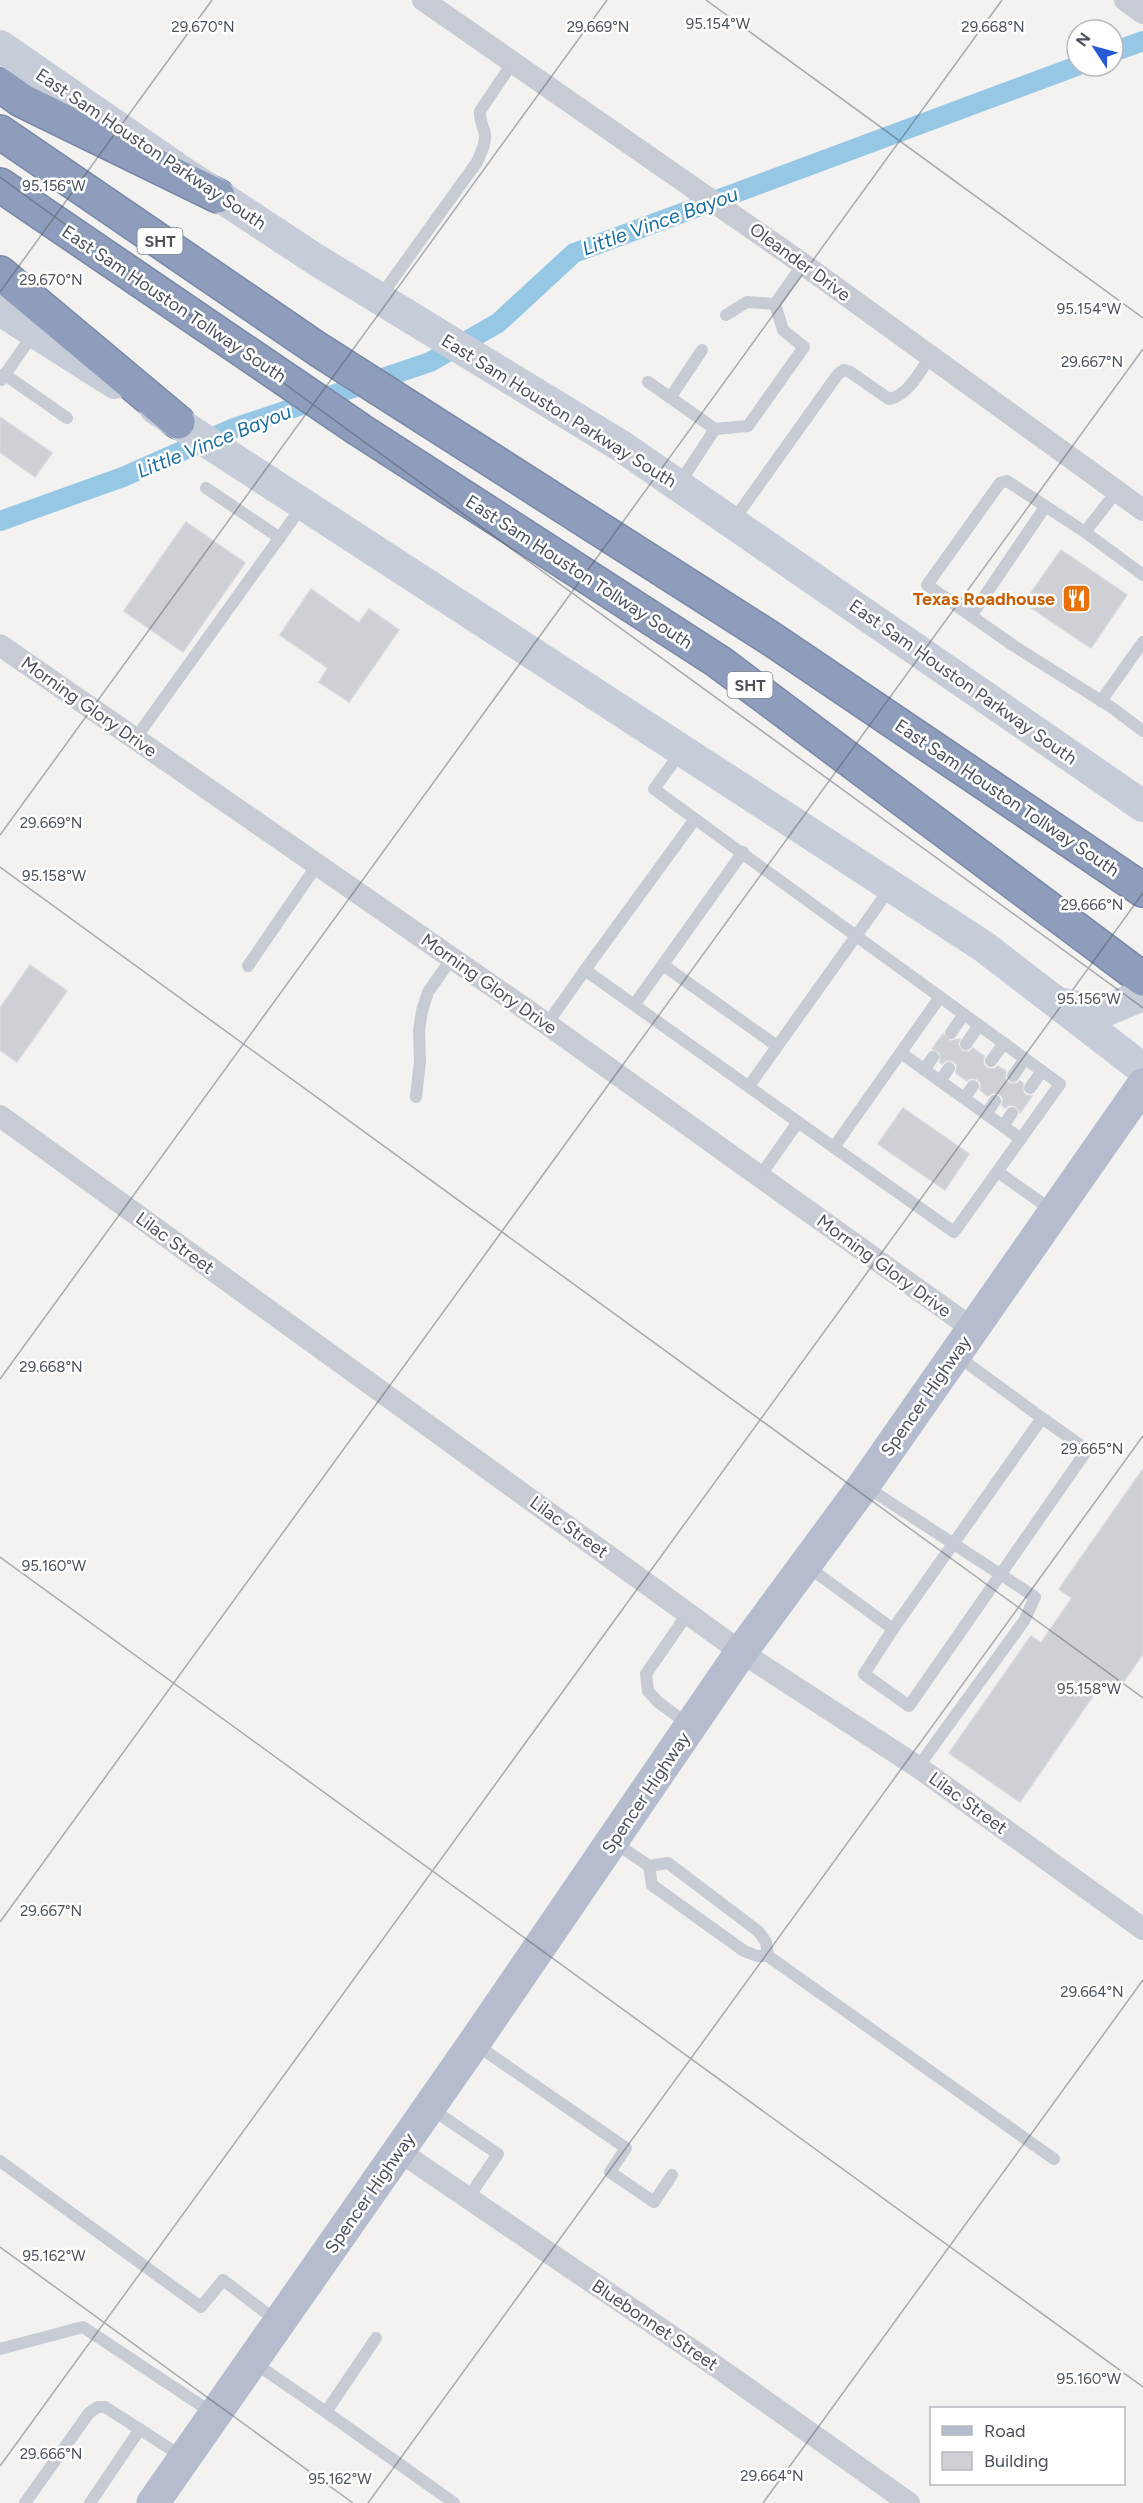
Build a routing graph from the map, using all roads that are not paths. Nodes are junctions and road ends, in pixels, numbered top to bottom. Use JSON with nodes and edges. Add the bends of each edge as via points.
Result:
{"nodes":[{"id":1,"x":423,"y":0,"type":"edge"},
{"id":2,"x":1125,"y":0,"type":"edge"},
{"id":3,"x":1143,"y":13,"type":"edge"},
{"id":4,"x":0,"y":46,"type":"edge"},
{"id":5,"x":513,"y":62,"type":"junction"},
{"id":6,"x":0,"y":85,"type":"edge"},
{"id":7,"x":0,"y":132,"type":"edge"},
{"id":8,"x":0,"y":185,"type":"edge"},
{"id":9,"x":218,"y":196,"type":"junction"},
{"id":10,"x":803,"y":264,"type":"junction"},
{"id":11,"x":0,"y":273,"type":"edge"},
{"id":12,"x":379,"y":298,"type":"junction"},
{"id":13,"x":775,"y":304,"type":"junction"},
{"id":14,"x":0,"y":310,"type":"edge"},
{"id":15,"x":726,"y":315,"type":"dead end"},
{"id":16,"x":34,"y":333,"type":"junction"},
{"id":17,"x":702,"y":350,"type":"dead end"},
{"id":18,"x":930,"y":357,"type":"junction"},
{"id":19,"x":2,"y":377,"type":"edge"},
{"id":20,"x":648,"y":382,"type":"dead end"},
{"id":21,"x":670,"y":398,"type":"junction"},
{"id":22,"x":67,"y":418,"type":"dead end"},
{"id":23,"x":178,"y":422,"type":"junction"},
{"id":24,"x":715,"y":429,"type":"junction"},
{"id":25,"x":678,"y":485,"type":"junction"},
{"id":26,"x":206,"y":488,"type":"dead end"},
{"id":27,"x":1117,"y":491,"type":"junction"},
{"id":28,"x":304,"y":504,"type":"junction"},
{"id":29,"x":1045,"y":507,"type":"junction"},
{"id":30,"x":1143,"y":510,"type":"edge"},
{"id":31,"x":732,"y":522,"type":"junction"},
{"id":32,"x":1085,"y":531,"type":"junction"},
{"id":33,"x":280,"y":538,"type":"junction"},
{"id":34,"x":1143,"y":575,"type":"edge"},
{"id":35,"x":971,"y":616,"type":"junction"},
{"id":36,"x":1143,"y":642,"type":"edge"},
{"id":37,"x":0,"y":645,"type":"edge"},
{"id":38,"x":1101,"y":701,"type":"junction"},
{"id":39,"x":1143,"y":731,"type":"edge"},
{"id":40,"x":135,"y":739,"type":"junction"},
{"id":41,"x":682,"y":751,"type":"junction"},
{"id":42,"x":1137,"y":798,"type":"edge"},
{"id":43,"x":695,"y":819,"type":"junction"},
{"id":44,"x":743,"y":852,"type":"junction"},
{"id":45,"x":317,"y":865,"type":"junction"},
{"id":46,"x":891,"y":887,"type":"junction"},
{"id":47,"x":1143,"y":890,"type":"edge"},
{"id":48,"x":856,"y":935,"type":"junction"},
{"id":49,"x":452,"y":958,"type":"junction"},
{"id":50,"x":663,"y":965,"type":"junction"},
{"id":51,"x":248,"y":966,"type":"dead end"},
{"id":52,"x":585,"y":970,"type":"junction"},
{"id":53,"x":1133,"y":972,"type":"edge"},
{"id":54,"x":1143,"y":991,"type":"edge"},
{"id":55,"x":940,"y":997,"type":"junction"},
{"id":56,"x":1056,"y":1003,"type":"junction"},
{"id":57,"x":634,"y":1005,"type":"junction"},
{"id":58,"x":964,"y":1014,"type":"junction"},
{"id":59,"x":547,"y":1024,"type":"junction"},
{"id":60,"x":980,"y":1026,"type":"junction"},
{"id":61,"x":951,"y":1033,"type":"dead end"},
{"id":62,"x":1004,"y":1043,"type":"junction"},
{"id":63,"x":966,"y":1044,"type":"dead end"},
{"id":64,"x":777,"y":1046,"type":"junction"},
{"id":65,"x":901,"y":1053,"type":"junction"},
{"id":66,"x":933,"y":1058,"type":"dead end"},
{"id":67,"x":1025,"y":1059,"type":"junction"},
{"id":68,"x":991,"y":1061,"type":"dead end"},
{"id":69,"x":949,"y":1068,"type":"dead end"},
{"id":70,"x":1143,"y":1069,"type":"edge"},
{"id":71,"x":924,"y":1070,"type":"junction"},
{"id":72,"x":1042,"y":1071,"type":"junction"},
{"id":73,"x":1013,"y":1076,"type":"dead end"},
{"id":74,"x":940,"y":1081,"type":"junction"},
{"id":75,"x":1143,"y":1085,"type":"edge"},
{"id":76,"x":749,"y":1086,"type":"junction"},
{"id":77,"x":973,"y":1086,"type":"dead end"},
{"id":78,"x":1030,"y":1088,"type":"dead end"},
{"id":79,"x":416,"y":1097,"type":"dead end"},
{"id":80,"x":964,"y":1098,"type":"junction"},
{"id":81,"x":995,"y":1101,"type":"dead end"},
{"id":82,"x":1012,"y":1113,"type":"dead end"},
{"id":83,"x":986,"y":1114,"type":"junction"},
{"id":84,"x":0,"y":1116,"type":"edge"},
{"id":85,"x":798,"y":1122,"type":"junction"},
{"id":86,"x":1003,"y":1126,"type":"junction"},
{"id":87,"x":1021,"y":1139,"type":"junction"},
{"id":88,"x":834,"y":1147,"type":"junction"},
{"id":89,"x":998,"y":1172,"type":"junction"},
{"id":90,"x":760,"y":1176,"type":"junction"},
{"id":91,"x":1054,"y":1212,"type":"junction"},
{"id":92,"x":964,"y":1342,"type":"junction"},
{"id":93,"x":1042,"y":1418,"type":"junction"},
{"id":94,"x":864,"y":1485,"type":"junction"},
{"id":95,"x":953,"y":1544,"type":"junction"},
{"id":96,"x":805,"y":1565,"type":"junction"},
{"id":97,"x":1000,"y":1574,"type":"junction"},
{"id":98,"x":688,"y":1613,"type":"junction"},
{"id":99,"x":893,"y":1629,"type":"junction"},
{"id":100,"x":741,"y":1652,"type":"junction"},
{"id":101,"x":690,"y":1726,"type":"junction"},
{"id":102,"x":918,"y":1767,"type":"junction"},
{"id":103,"x":613,"y":1841,"type":"junction"},
{"id":104,"x":649,"y":1866,"type":"junction"},
{"id":105,"x":1143,"y":1929,"type":"edge"},
{"id":106,"x":768,"y":1956,"type":"junction"},
{"id":107,"x":474,"y":2043,"type":"junction"},
{"id":108,"x":429,"y":2107,"type":"junction"},
{"id":109,"x":399,"y":2151,"type":"junction"},
{"id":110,"x":1054,"y":2159,"type":"dead end"},
{"id":111,"x":0,"y":2161,"type":"edge"},
{"id":112,"x":672,"y":2175,"type":"dead end"},
{"id":113,"x":468,"y":2198,"type":"junction"},
{"id":114,"x":279,"y":2323,"type":"junction"},
{"id":115,"x":376,"y":2338,"type":"dead end"},
{"id":116,"x":1,"y":2348,"type":"edge"},
{"id":117,"x":252,"y":2361,"type":"junction"},
{"id":118,"x":326,"y":2412,"type":"junction"},
{"id":119,"x":214,"y":2415,"type":"junction"},
{"id":120,"x":140,"y":2429,"type":"junction"},
{"id":121,"x":184,"y":2458,"type":"junction"},
{"id":122,"x":91,"y":2502,"type":"edge"},
{"id":123,"x":25,"y":2503,"type":"edge"},
{"id":124,"x":153,"y":2503,"type":"edge"},
{"id":125,"x":454,"y":2503,"type":"edge"},
{"id":126,"x":909,"y":2503,"type":"edge"}],
"edges":[{"from":1,"to":5,"type":"street","name":"Oleander Drive"},
{"from":2,"to":3,"type":"street"},
{"from":4,"to":9,"type":"main road","name":"East Sam Houston Parkway South"},
{"from":5,"to":10,"type":"street","name":"Oleander Drive"},
{"from":5,"to":12,"type":"lane","via":[[480,111],[485,133],[477,162]]},
{"from":6,"to":9,"type":"highway","via":[[21,100]]},
{"from":7,"to":47,"type":"highway","name":"East Sam Houston Tollway South","number":"SHT","via":[[319,350],[770,638]]},
{"from":8,"to":53,"type":"highway","name":"East Sam Houston Tollway South","number":"SHT","via":[[271,371],[719,663]]},
{"from":9,"to":12,"type":"main road","name":"East Sam Houston Parkway South"},
{"from":10,"to":13,"type":"lane"},
{"from":10,"to":18,"type":"street","name":"Oleander Drive"},
{"from":11,"to":23,"type":"highway"},
{"from":12,"to":25,"type":"main road","name":"East Sam Houston Parkway South"},
{"from":13,"to":15,"type":"lane","via":[[747,302]]},
{"from":13,"to":24,"type":"lane","via":[[783,330],[804,347],[748,426]]},
{"from":14,"to":16,"type":"main road"},
{"from":16,"to":19,"type":"lane"},
{"from":16,"to":23,"type":"main road"},
{"from":17,"to":21,"type":"lane"},
{"from":18,"to":27,"type":"street","name":"Oleander Drive"},
{"from":18,"to":31,"type":"lane","via":[[896,398],[889,399],[850,372],[838,374]]},
{"from":19,"to":22,"type":"lane"},
{"from":20,"to":21,"type":"lane"},
{"from":21,"to":24,"type":"lane"},
{"from":23,"to":28,"type":"main road"},
{"from":24,"to":25,"type":"lane"},
{"from":25,"to":31,"type":"main road","name":"East Sam Houston Parkway South"},
{"from":26,"to":33,"type":"lane"},
{"from":27,"to":30,"type":"street","name":"Oleander Drive"},
{"from":27,"to":32,"type":"lane"},
{"from":28,"to":33,"type":"lane"},
{"from":28,"to":41,"type":"main road"},
{"from":29,"to":32,"type":"lane"},
{"from":29,"to":35,"type":"lane"},
{"from":29,"to":35,"type":"lane","via":[[1007,481],[1000,483],[927,585]]},
{"from":31,"to":42,"type":"main road","name":"East Sam Houston Parkway South"},
{"from":32,"to":34,"type":"lane"},
{"from":33,"to":40,"type":"lane"},
{"from":35,"to":38,"type":"lane"},
{"from":36,"to":38,"type":"lane"},
{"from":37,"to":40,"type":"street","name":"Morning Glory Drive"},
{"from":38,"to":39,"type":"lane"},
{"from":40,"to":45,"type":"street","name":"Morning Glory Drive"},
{"from":41,"to":43,"type":"lane","via":[[654,789]]},
{"from":41,"to":46,"type":"main road"},
{"from":43,"to":44,"type":"lane"},
{"from":43,"to":52,"type":"lane"},
{"from":44,"to":48,"type":"lane"},
{"from":44,"to":50,"type":"lane"},
{"from":45,"to":49,"type":"street","name":"Morning Glory Drive"},
{"from":45,"to":51,"type":"lane"},
{"from":46,"to":48,"type":"lane"},
{"from":46,"to":56,"type":"main road","via":[[983,946]]},
{"from":48,"to":55,"type":"lane"},
{"from":48,"to":64,"type":"lane"},
{"from":49,"to":59,"type":"street","name":"Morning Glory Drive"},
{"from":49,"to":79,"type":"lane","via":[[428,992],[422,1011]]},
{"from":50,"to":57,"type":"lane"},
{"from":50,"to":64,"type":"lane"},
{"from":52,"to":57,"type":"lane"},
{"from":52,"to":59,"type":"lane"},
{"from":54,"to":56,"type":"main road","via":[[1138,997],[1102,1012]]},
{"from":55,"to":58,"type":"lane"},
{"from":55,"to":65,"type":"lane"},
{"from":56,"to":70,"type":"main road"},
{"from":57,"to":76,"type":"lane"},
{"from":58,"to":60,"type":"lane"},
{"from":58,"to":61,"type":"lane"},
{"from":59,"to":90,"type":"street","name":"Morning Glory Drive"},
{"from":60,"to":62,"type":"lane"},
{"from":60,"to":63,"type":"lane"},
{"from":62,"to":67,"type":"lane"},
{"from":62,"to":68,"type":"lane"},
{"from":64,"to":76,"type":"lane"},
{"from":65,"to":71,"type":"lane"},
{"from":65,"to":88,"type":"lane"},
{"from":66,"to":71,"type":"lane"},
{"from":67,"to":72,"type":"lane"},
{"from":67,"to":73,"type":"lane"},
{"from":69,"to":74,"type":"lane"},
{"from":71,"to":74,"type":"lane"},
{"from":72,"to":78,"type":"lane"},
{"from":72,"to":87,"type":"lane","via":[[1060,1084]]},
{"from":74,"to":80,"type":"lane"},
{"from":75,"to":91,"type":"main road","name":"Spencer Highway"},
{"from":76,"to":85,"type":"lane"},
{"from":77,"to":80,"type":"lane"},
{"from":80,"to":83,"type":"lane"},
{"from":81,"to":83,"type":"lane"},
{"from":82,"to":86,"type":"lane"},
{"from":83,"to":86,"type":"lane"},
{"from":84,"to":98,"type":"street","name":"Lilac Street"},
{"from":85,"to":88,"type":"lane"},
{"from":85,"to":90,"type":"lane"},
{"from":86,"to":87,"type":"lane"},
{"from":87,"to":89,"type":"lane"},
{"from":88,"to":89,"type":"lane","via":[[954,1232]]},
{"from":89,"to":91,"type":"lane"},
{"from":90,"to":92,"type":"street","name":"Morning Glory Drive"},
{"from":91,"to":92,"type":"main road","name":"Spencer Highway"},
{"from":92,"to":93,"type":"lane"},
{"from":92,"to":94,"type":"main road","name":"Spencer Highway"},
{"from":93,"to":95,"type":"lane"},
{"from":93,"to":97,"type":"lane","via":[[1087,1450]]},
{"from":94,"to":95,"type":"lane"},
{"from":94,"to":96,"type":"main road","name":"Spencer Highway"},
{"from":95,"to":97,"type":"lane"},
{"from":95,"to":99,"type":"lane"},
{"from":96,"to":99,"type":"lane"},
{"from":96,"to":100,"type":"main road","name":"Spencer Highway"},
{"from":97,"to":99,"type":"lane","via":[[909,1706],[864,1674]]},
{"from":97,"to":102,"type":"lane","via":[[1035,1597],[1024,1621]]},
{"from":98,"to":100,"type":"street","name":"Lilac Street"},
{"from":98,"to":101,"type":"lane","via":[[646,1674],[648,1691]]},
{"from":100,"to":101,"type":"main road","name":"Spencer Highway"},
{"from":100,"to":102,"type":"street","name":"Lilac Street"},
{"from":101,"to":103,"type":"main road","name":"Spencer Highway"},
{"from":102,"to":105,"type":"street","name":"Lilac Street"},
{"from":103,"to":104,"type":"lane"},
{"from":103,"to":107,"type":"main road","name":"Spencer Highway"},
{"from":104,"to":106,"type":"lane","via":[[652,1885],[744,1951]]},
{"from":104,"to":106,"type":"lane","via":[[668,1863],[749,1924],[762,1936]]},
{"from":106,"to":110,"type":"lane"},
{"from":107,"to":108,"type":"main road","name":"Spencer Highway"},
{"from":107,"to":112,"type":"lane","via":[[627,2148],[610,2172],[654,2202]]},
{"from":108,"to":109,"type":"main road","name":"Spencer Highway"},
{"from":108,"to":113,"type":"lane","via":[[498,2154]]},
{"from":109,"to":113,"type":"street","name":"Bluebonnet Street"},
{"from":109,"to":114,"type":"main road","name":"Spencer Highway"},
{"from":111,"to":114,"type":"lane","via":[[201,2307],[223,2280]]},
{"from":113,"to":126,"type":"street","name":"Bluebonnet Street"},
{"from":114,"to":117,"type":"main road","name":"Spencer Highway"},
{"from":115,"to":118,"type":"lane"},
{"from":116,"to":119,"type":"lane","via":[[83,2327]]},
{"from":117,"to":118,"type":"lane"},
{"from":117,"to":119,"type":"main road","name":"Spencer Highway"},
{"from":118,"to":125,"type":"lane"},
{"from":119,"to":121,"type":"main road","name":"Spencer Highway"},
{"from":120,"to":121,"type":"lane"},
{"from":120,"to":122,"type":"lane"},
{"from":120,"to":123,"type":"lane","via":[[105,2407],[98,2407],[89,2413]]},
{"from":121,"to":124,"type":"main road","name":"Spencer Highway"}]}
